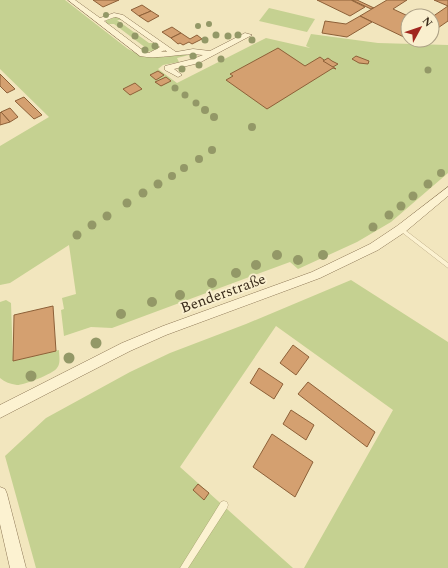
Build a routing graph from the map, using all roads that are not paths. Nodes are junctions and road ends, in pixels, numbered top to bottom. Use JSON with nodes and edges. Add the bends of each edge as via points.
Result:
{"nodes":[{"id":1,"x":71,"y":0,"type":"edge"},
{"id":2,"x":99,"y":21,"type":"junction"},
{"id":3,"x":248,"y":34,"type":"dead end"},
{"id":4,"x":165,"y":47,"type":"junction"},
{"id":5,"x":208,"y":53,"type":"junction"},
{"id":6,"x":175,"y":54,"type":"junction"},
{"id":7,"x":150,"y":55,"type":"junction"},
{"id":8,"x":178,"y":75,"type":"dead end"},
{"id":9,"x":448,"y":191,"type":"edge"},
{"id":10,"x":401,"y":229,"type":"junction"},
{"id":11,"x":448,"y":266,"type":"edge"},
{"id":12,"x":0,"y":412,"type":"edge"},
{"id":13,"x":0,"y":494,"type":"edge"},
{"id":14,"x":224,"y":505,"type":"dead end"},
{"id":15,"x":18,"y":568,"type":"edge"},
{"id":16,"x":184,"y":568,"type":"edge"}],
"edges":[{"from":1,"to":2,"type":"street"},
{"from":2,"to":4,"type":"street","via":[[114,15],[121,16]]},
{"from":2,"to":7,"type":"street","via":[[143,54]]},
{"from":3,"to":5,"type":"street"},
{"from":4,"to":6,"type":"street"},
{"from":4,"to":7,"type":"street"},
{"from":5,"to":6,"type":"street","via":[[193,51]]},
{"from":5,"to":8,"type":"street","via":[[196,61],[168,68]]},
{"from":6,"to":7,"type":"street"},
{"from":9,"to":10,"type":"street","name":"Benderstraße"},
{"from":10,"to":11,"type":"lane"},
{"from":10,"to":12,"type":"street","name":"Benderstraße","via":[[374,246],[316,275],[126,347]]},
{"from":13,"to":15,"type":"street"},
{"from":14,"to":16,"type":"lane"}]}
